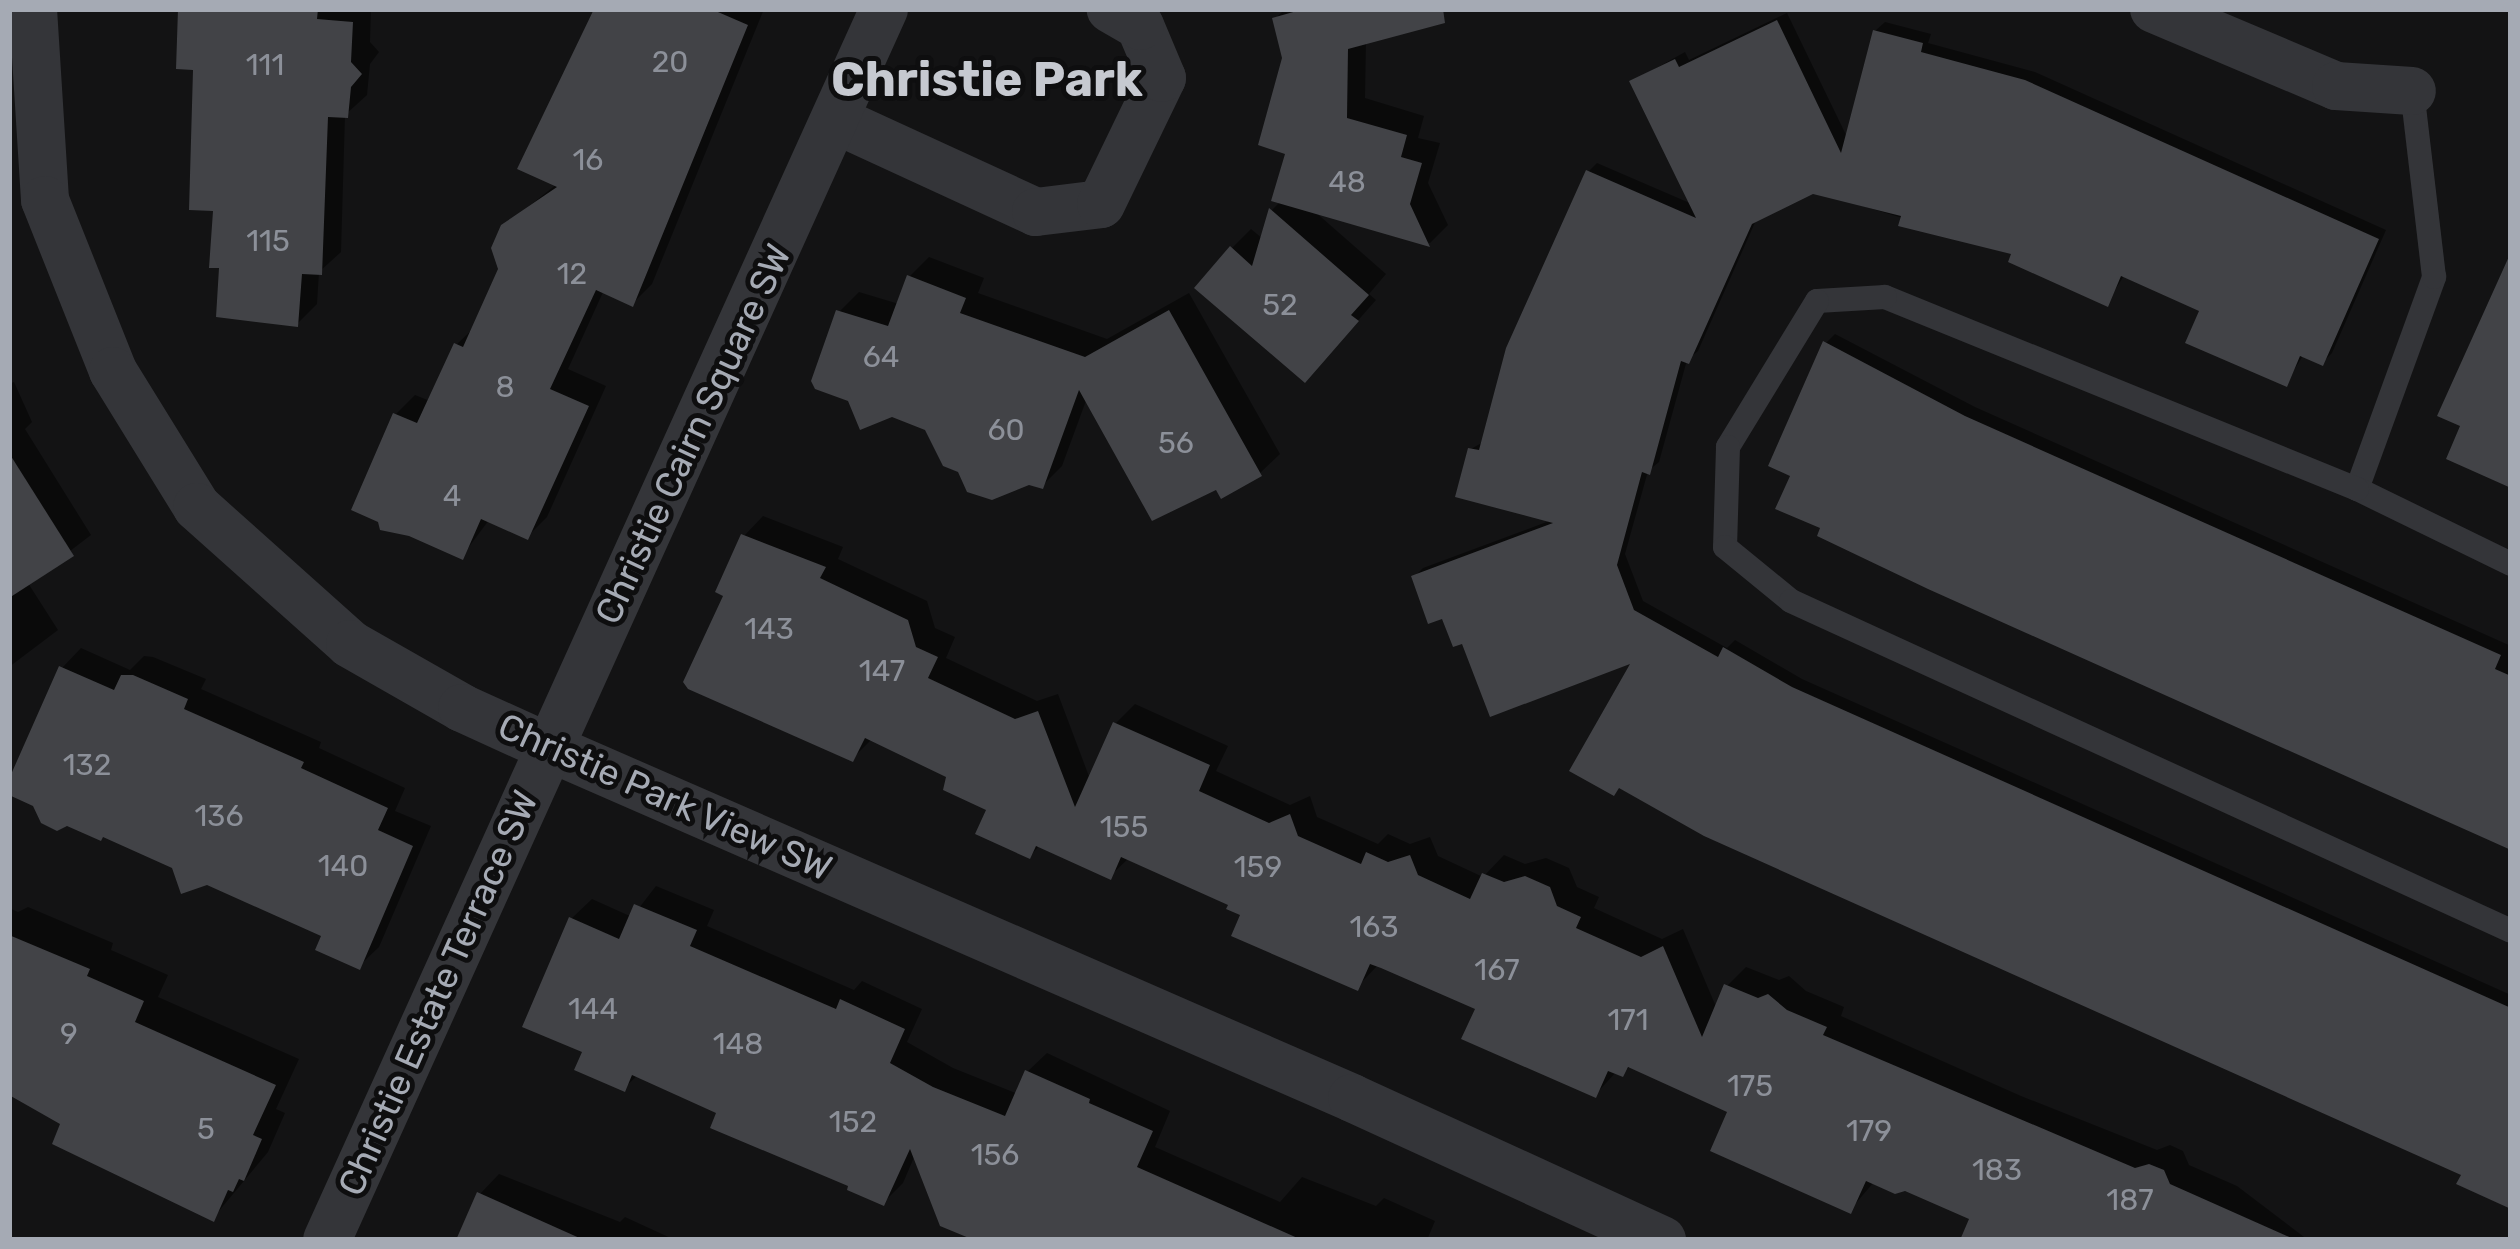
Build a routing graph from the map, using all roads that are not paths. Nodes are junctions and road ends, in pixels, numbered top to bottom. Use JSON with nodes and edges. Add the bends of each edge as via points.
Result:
{"nodes":[{"id":1,"x":32,"y":9,"type":"edge"},
{"id":2,"x":884,"y":9,"type":"edge"},
{"id":3,"x":1111,"y":9,"type":"edge"},
{"id":4,"x":2154,"y":9,"type":"edge"},
{"id":5,"x":2412,"y":91,"type":"joint"},
{"id":6,"x":838,"y":121,"type":"junction"},
{"id":7,"x":2356,"y":489,"type":"junction"},
{"id":8,"x":2511,"y":564,"type":"edge"},
{"id":9,"x":548,"y":747,"type":"junction"},
{"id":10,"x":2511,"y":931,"type":"edge"},
{"id":11,"x":328,"y":1240,"type":"edge"},
{"id":12,"x":1662,"y":1240,"type":"edge"}],
"edges":[{"from":1,"to":9,"type":"street","name":"Christie Park View SW","via":[[45,200],[113,371],[197,507],[350,644]]},
{"from":2,"to":6,"type":"street","name":"Christie Cairn Square SW"},
{"from":3,"to":6,"type":"street","via":[[1140,26],[1162,78],[1102,204],[1036,212]]},
{"from":4,"to":5,"type":"street","via":[[2336,86]]},
{"from":5,"to":7,"type":"lane","via":[[2434,277]]},
{"from":6,"to":9,"type":"street","name":"Christie Cairn Square SW"},
{"from":7,"to":8,"type":"lane"},
{"from":7,"to":10,"type":"lane","via":[[1885,297],[1816,301],[1728,447],[1725,547],[1791,601]]},
{"from":9,"to":11,"type":"street","name":"Christie Estate Terrace SW"},
{"from":9,"to":12,"type":"street","name":"Christie Park View SW"}]}
